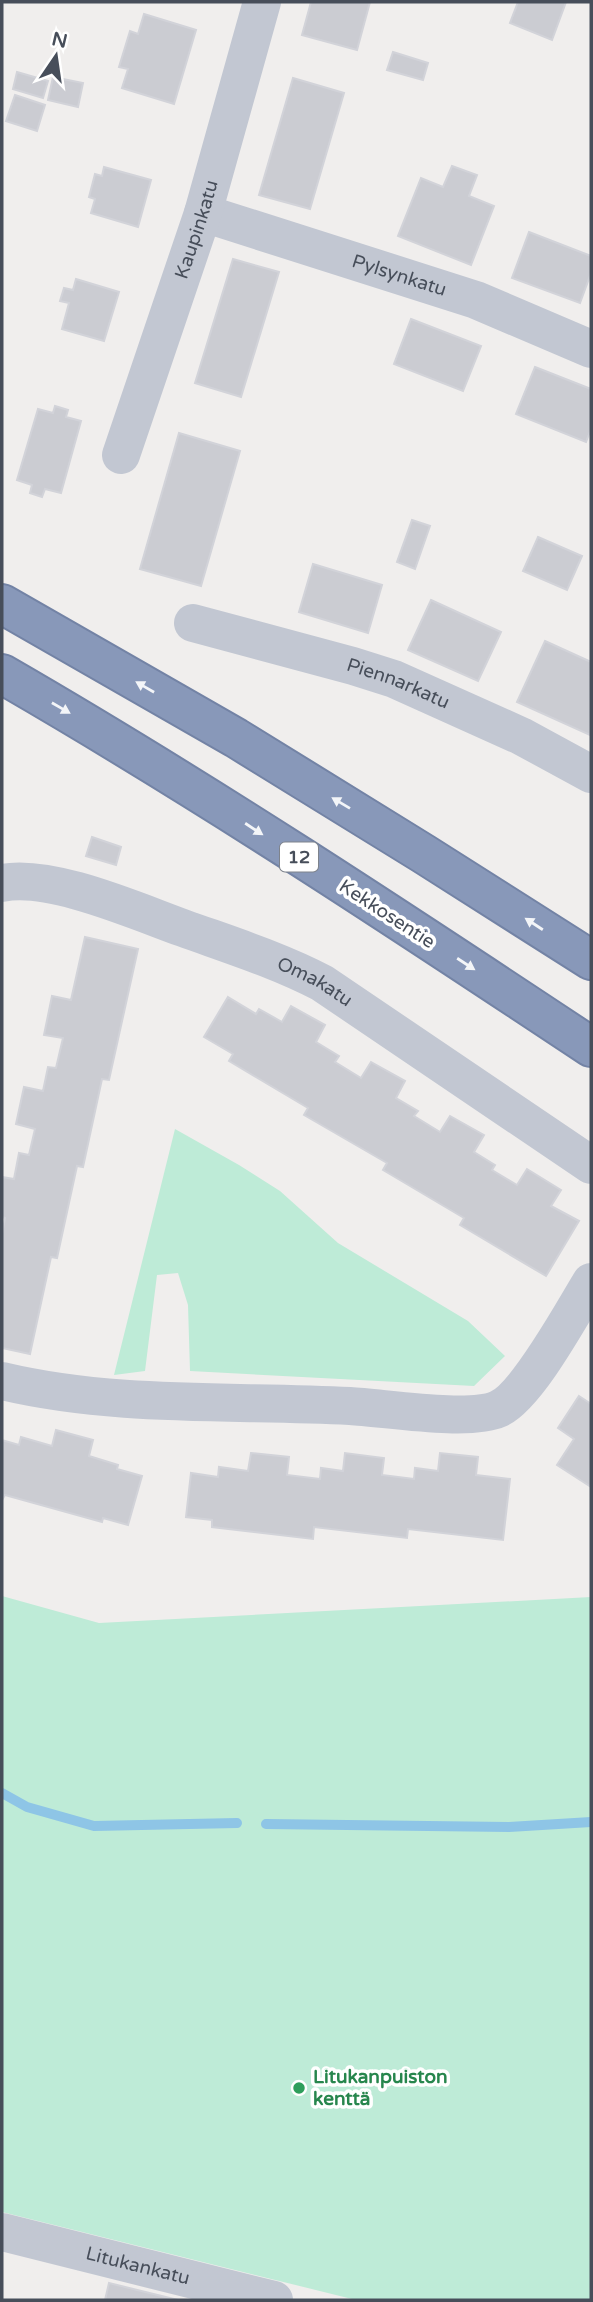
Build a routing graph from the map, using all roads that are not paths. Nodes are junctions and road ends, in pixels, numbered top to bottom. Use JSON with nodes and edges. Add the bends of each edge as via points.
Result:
{"nodes":[{"id":1,"x":262,"y":2,"type":"edge"},
{"id":2,"x":203,"y":213,"type":"junction"},
{"id":3,"x":591,"y":349,"type":"edge"},
{"id":4,"x":121,"y":455,"type":"dead end"},
{"id":5,"x":2,"y":604,"type":"edge"},
{"id":6,"x":193,"y":623,"type":"dead end"},
{"id":7,"x":2,"y":674,"type":"edge"},
{"id":8,"x":591,"y":774,"type":"edge"},
{"id":9,"x":2,"y":883,"type":"edge"},
{"id":10,"x":591,"y":960,"type":"edge"},
{"id":11,"x":591,"y":1047,"type":"edge"},
{"id":12,"x":591,"y":1165,"type":"edge"},
{"id":13,"x":591,"y":1282,"type":"edge"},
{"id":14,"x":2,"y":1381,"type":"edge"},
{"id":15,"x":2,"y":2232,"type":"edge"},
{"id":16,"x":274,"y":2300,"type":"edge"}],
"edges":[{"from":1,"to":2,"type":"street","name":"Kaupinkatu"},
{"from":2,"to":3,"type":"street","name":"Pylsynkatu","via":[[476,300]]},
{"from":2,"to":4,"type":"street","name":"Kaupinkatu"},
{"from":10,"to":5,"type":"highway","one_way":true,"via":[[236,738]]},
{"from":6,"to":8,"type":"street","name":"Piennarkatu","via":[[394,679],[521,736]]},
{"from":7,"to":11,"type":"highway","name":"Kekkosentie","number":"12","one_way":true,"via":[[119,742]]},
{"from":9,"to":12,"type":"street","name":"Omakatu","via":[[54,886],[287,965],[322,983]]},
{"from":13,"to":14,"type":"street","via":[[532,1375],[500,1409],[484,1414],[103,1398]]},
{"from":15,"to":16,"type":"street","name":"Litukankatu"}]}
